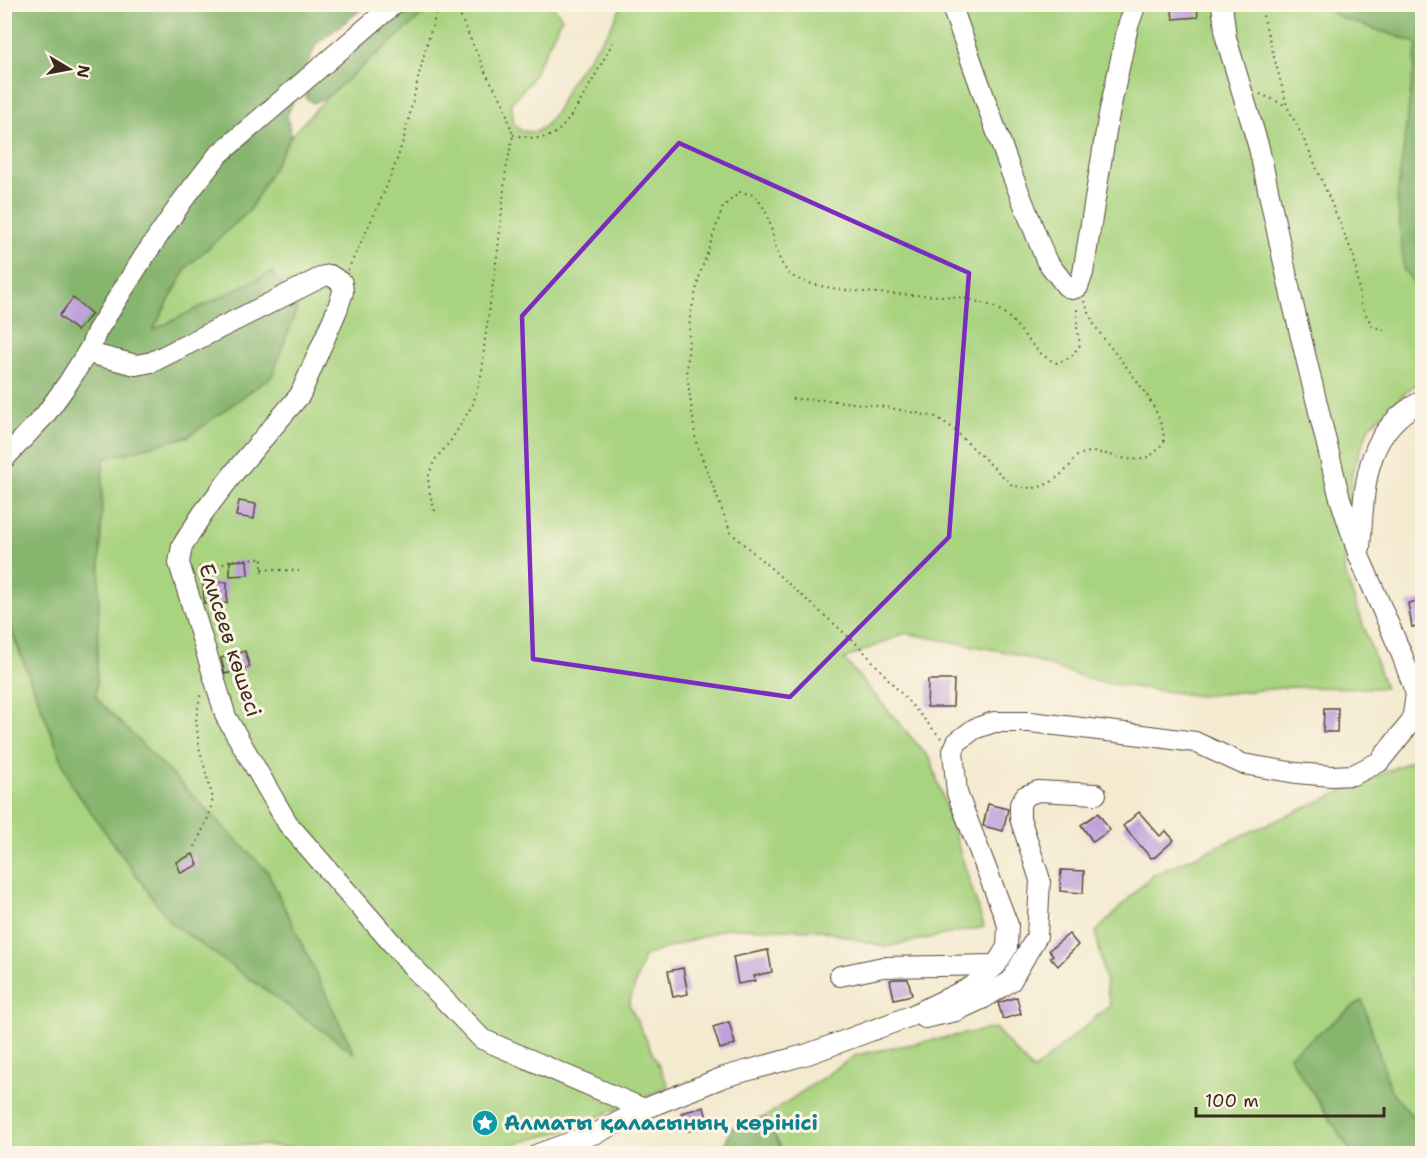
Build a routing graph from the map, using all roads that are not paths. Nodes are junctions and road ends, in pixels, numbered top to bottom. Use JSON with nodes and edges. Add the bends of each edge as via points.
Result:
{"nodes":[{"id":1,"x":394,"y":4,"type":"edge"},
{"id":2,"x":951,"y":4,"type":"edge"},
{"id":3,"x":1136,"y":4,"type":"edge"},
{"id":4,"x":1222,"y":4,"type":"edge"},
{"id":5,"x":90,"y":348,"type":"junction"},
{"id":6,"x":1422,"y":402,"type":"edge"},
{"id":7,"x":4,"y":459,"type":"edge"},
{"id":8,"x":1359,"y":556,"type":"junction"},
{"id":9,"x":1417,"y":723,"type":"edge"},
{"id":10,"x":1096,"y":794,"type":"dead end"},
{"id":11,"x":996,"y":964,"type":"junction"},
{"id":12,"x":840,"y":975,"type":"dead end"},
{"id":13,"x":910,"y":1016,"type":"junction"},
{"id":14,"x":644,"y":1109,"type":"junction"},
{"id":15,"x":538,"y":1154,"type":"edge"}],
"edges":[{"from":1,"to":5,"type":"street","via":[[218,155],[143,258],[96,331]]},
{"from":2,"to":3,"type":"street","via":[[1046,260],[1066,286],[1072,288],[1078,287],[1083,273],[1108,120]]},
{"from":4,"to":8,"type":"street","via":[[1226,38],[1259,148],[1339,495]]},
{"from":5,"to":7,"type":"street","via":[[45,415]]},
{"from":5,"to":14,"type":"street","name":"Елисеев көшесі","via":[[96,355],[136,365],[152,362],[324,276],[330,275],[342,284],[337,310],[300,395],[237,469],[182,546],[179,563],[226,717],[288,824],[482,1040]]},
{"from":6,"to":8,"type":"street","via":[[1397,417],[1379,441],[1364,495]]},
{"from":8,"to":9,"type":"street","via":[[1416,694]]},
{"from":9,"to":11,"type":"street","via":[[1379,762],[1353,775],[1332,776],[1243,764],[1195,742],[1030,722],[994,722],[974,729],[957,742],[953,751],[957,793],[1008,925],[1007,947]]},
{"from":10,"to":13,"type":"street","via":[[1038,791],[1025,796],[1020,804],[1020,818],[1040,880],[1040,912],[1037,936],[1011,981],[956,1011],[928,1018]]},
{"from":11,"to":12,"type":"street","via":[[883,967]]},
{"from":11,"to":13,"type":"street","via":[[973,986]]},
{"from":13,"to":14,"type":"street","via":[[808,1054],[724,1077]]},
{"from":14,"to":15,"type":"street","via":[[599,1132]]}]}
